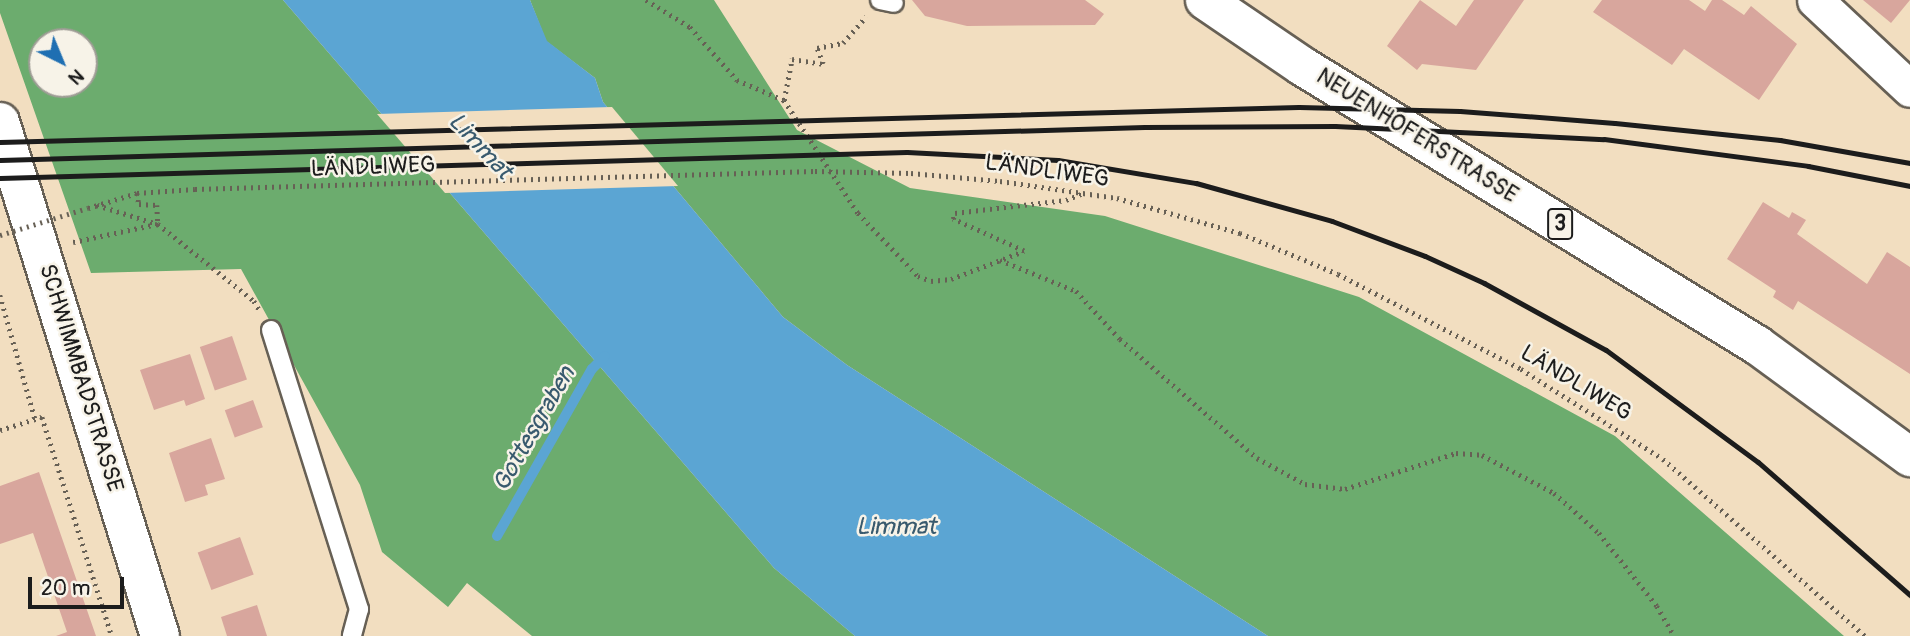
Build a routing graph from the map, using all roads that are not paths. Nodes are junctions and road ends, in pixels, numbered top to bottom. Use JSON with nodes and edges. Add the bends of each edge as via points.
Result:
{"nodes":[{"id":1,"x":1205,"y":0,"type":"edge"},
{"id":2,"x":1815,"y":0,"type":"edge"},
{"id":3,"x":1910,"y":89,"type":"edge"},
{"id":4,"x":0,"y":122,"type":"edge"},
{"id":5,"x":271,"y":330,"type":"road end"},
{"id":6,"x":1910,"y":457,"type":"edge"},
{"id":7,"x":160,"y":636,"type":"edge"},
{"id":8,"x":352,"y":636,"type":"edge"}],
"edges":[{"from":1,"to":6,"type":"main road","name":"NEUENHOFERSTRASSE","number":"3","via":[[1302,66],[1757,345]]},
{"from":2,"to":3,"type":"street"},
{"from":4,"to":7,"type":"main road","name":"SCHWIMMBADSTRASSE"},
{"from":5,"to":8,"type":"lane","via":[[359,609]]}]}
